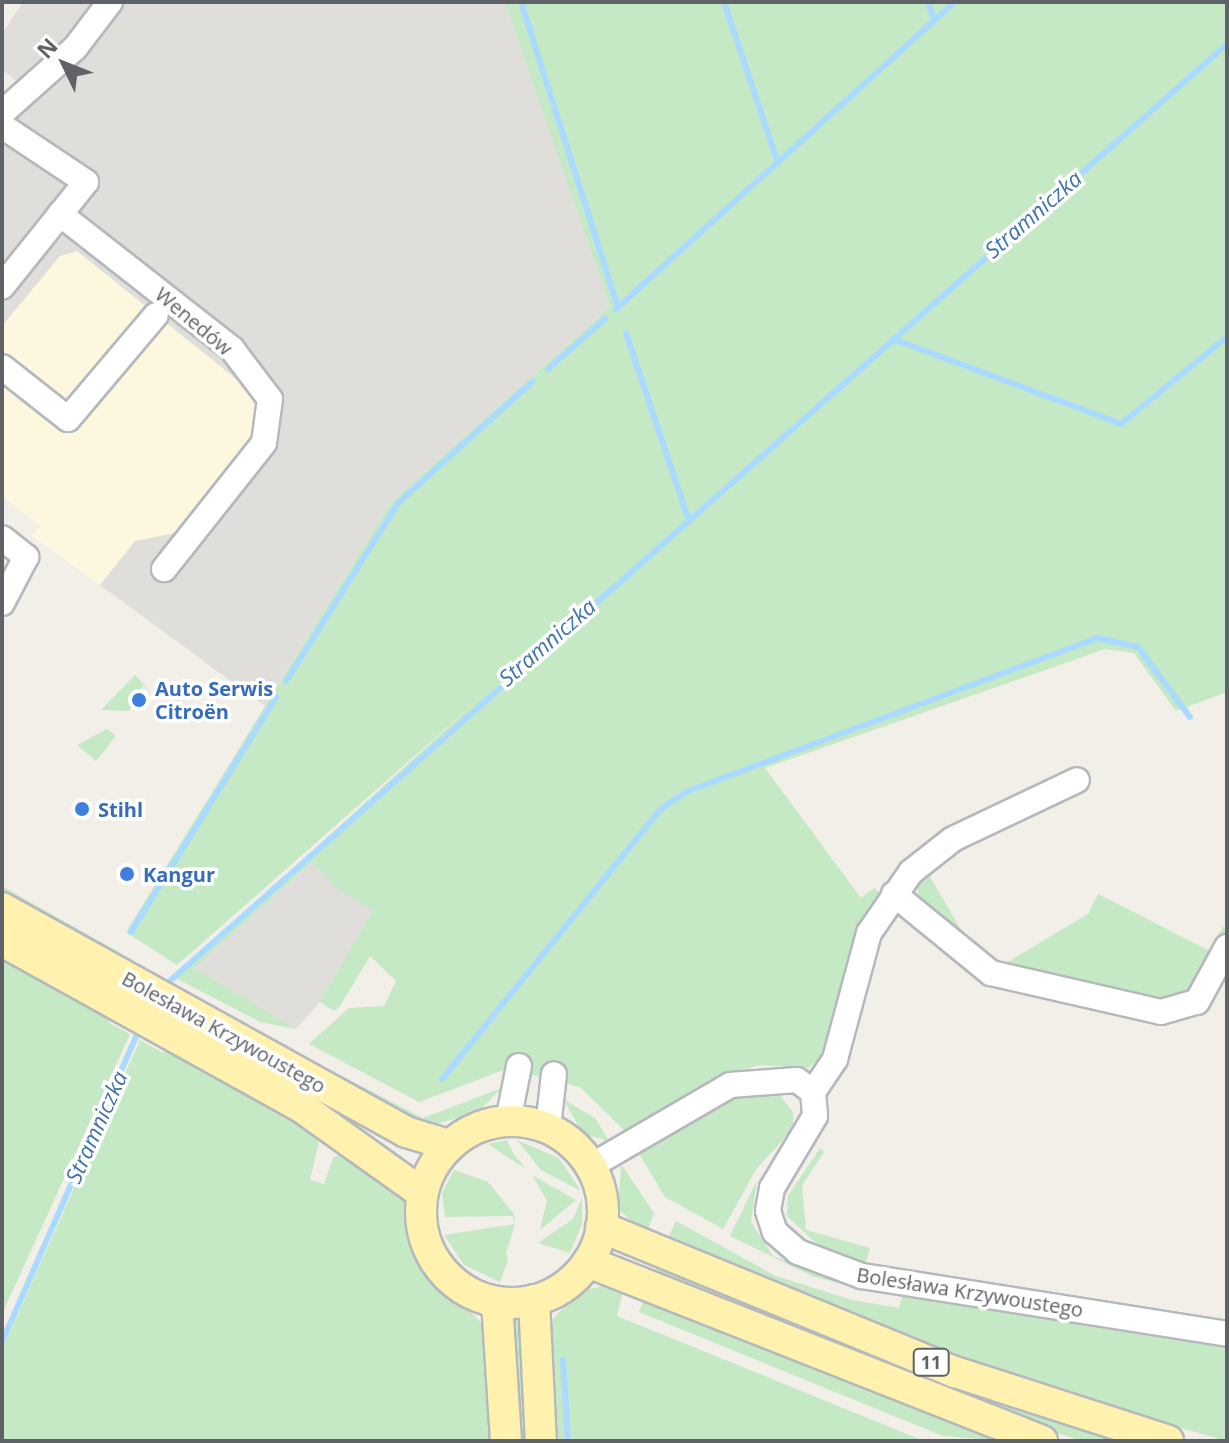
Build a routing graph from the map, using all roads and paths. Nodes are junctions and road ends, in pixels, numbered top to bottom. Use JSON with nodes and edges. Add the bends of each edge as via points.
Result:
{"nodes":[{"id":1,"x":91,"y":2,"type":"edge"},
{"id":2,"x":110,"y":2,"type":"edge"},
{"id":3,"x":58,"y":56,"type":"junction"},
{"id":4,"x":2,"y":113,"type":"edge"},
{"id":5,"x":2,"y":126,"type":"edge"},
{"id":6,"x":60,"y":214,"type":"junction"},
{"id":7,"x":2,"y":287,"type":"edge"},
{"id":8,"x":156,"y":315,"type":"dead end"},
{"id":9,"x":2,"y":367,"type":"edge"},
{"id":10,"x":2,"y":538,"type":"edge"},
{"id":11,"x":164,"y":569,"type":"dead end"},
{"id":12,"x":2,"y":603,"type":"edge"},
{"id":13,"x":1077,"y":780,"type":"dead end"},
{"id":14,"x":894,"y":894,"type":"junction"},
{"id":15,"x":2,"y":908,"type":"edge"},
{"id":16,"x":2,"y":941,"type":"edge"},
{"id":17,"x":1227,"y":947,"type":"edge"},
{"id":18,"x":151,"y":1007,"type":"junction"},
{"id":19,"x":519,"y":1066,"type":"dead end"},
{"id":20,"x":554,"y":1074,"type":"dead end"},
{"id":21,"x":813,"y":1092,"type":"junction"},
{"id":22,"x":508,"y":1121,"type":"junction"},
{"id":23,"x":548,"y":1128,"type":"junction"},
{"id":24,"x":449,"y":1145,"type":"junction"},
{"id":25,"x":591,"y":1166,"type":"junction"},
{"id":26,"x":422,"y":1193,"type":"junction"},
{"id":27,"x":601,"y":1227,"type":"junction"},
{"id":28,"x":588,"y":1262,"type":"junction"},
{"id":29,"x":534,"y":1300,"type":"junction"},
{"id":30,"x":497,"y":1302,"type":"junction"},
{"id":31,"x":1227,"y":1334,"type":"edge"},
{"id":32,"x":506,"y":1441,"type":"edge"},
{"id":33,"x":541,"y":1441,"type":"edge"},
{"id":34,"x":1042,"y":1441,"type":"edge"},
{"id":35,"x":1168,"y":1441,"type":"edge"}],
"edges":[{"from":1,"to":3,"type":"street"},
{"from":2,"to":3,"type":"street","via":[[75,48]]},
{"from":3,"to":4,"type":"street"},
{"from":5,"to":6,"type":"street","via":[[86,182]]},
{"from":6,"to":7,"type":"street"},
{"from":6,"to":11,"type":"street","name":"Wenedów","via":[[232,349],[270,399],[264,443]]},
{"from":8,"to":9,"type":"street","via":[[68,419]]},
{"from":10,"to":12,"type":"street","via":[[26,557]]},
{"from":13,"to":14,"type":"street","via":[[953,839]]},
{"from":14,"to":17,"type":"street","via":[[1002,978],[1161,1012],[1197,1002]]},
{"from":14,"to":21,"type":"street","via":[[866,940],[835,1059]]},
{"from":15,"to":18,"type":"main road","name":"Bolesława Krzywoustego"},
{"from":16,"to":18,"type":"main road","name":"Bolesława Krzywoustego"},
{"from":18,"to":24,"type":"main road","name":"Bolesława Krzywoustego","via":[[406,1132]]},
{"from":18,"to":26,"type":"main road","name":"Bolesława Krzywoustego"},
{"from":19,"to":22,"type":"street"},
{"from":20,"to":23,"type":"street"},
{"from":21,"to":25,"type":"street","via":[[788,1078],[740,1081]]},
{"from":21,"to":31,"type":"street","name":"Bolesława Krzywoustego","via":[[815,1116],[772,1188],[768,1211],[785,1243],[821,1263],[889,1280]]},
{"from":22,"to":23,"type":"main road"},
{"from":22,"to":24,"type":"main road","via":[[479,1127]]},
{"from":23,"to":25,"type":"main road"},
{"from":24,"to":26,"type":"main road"},
{"from":25,"to":27,"type":"main road"},
{"from":26,"to":30,"type":"main road","via":[[424,1237],[439,1267],[465,1290]]},
{"from":27,"to":28,"type":"main road"},
{"from":27,"to":35,"type":"main road","number":"11","via":[[955,1372]]},
{"from":28,"to":29,"type":"main road","via":[[565,1286]]},
{"from":28,"to":34,"type":"main road","number":"11"},
{"from":29,"to":30,"type":"main road"},
{"from":29,"to":33,"type":"main road"},
{"from":30,"to":32,"type":"main road"}]}
